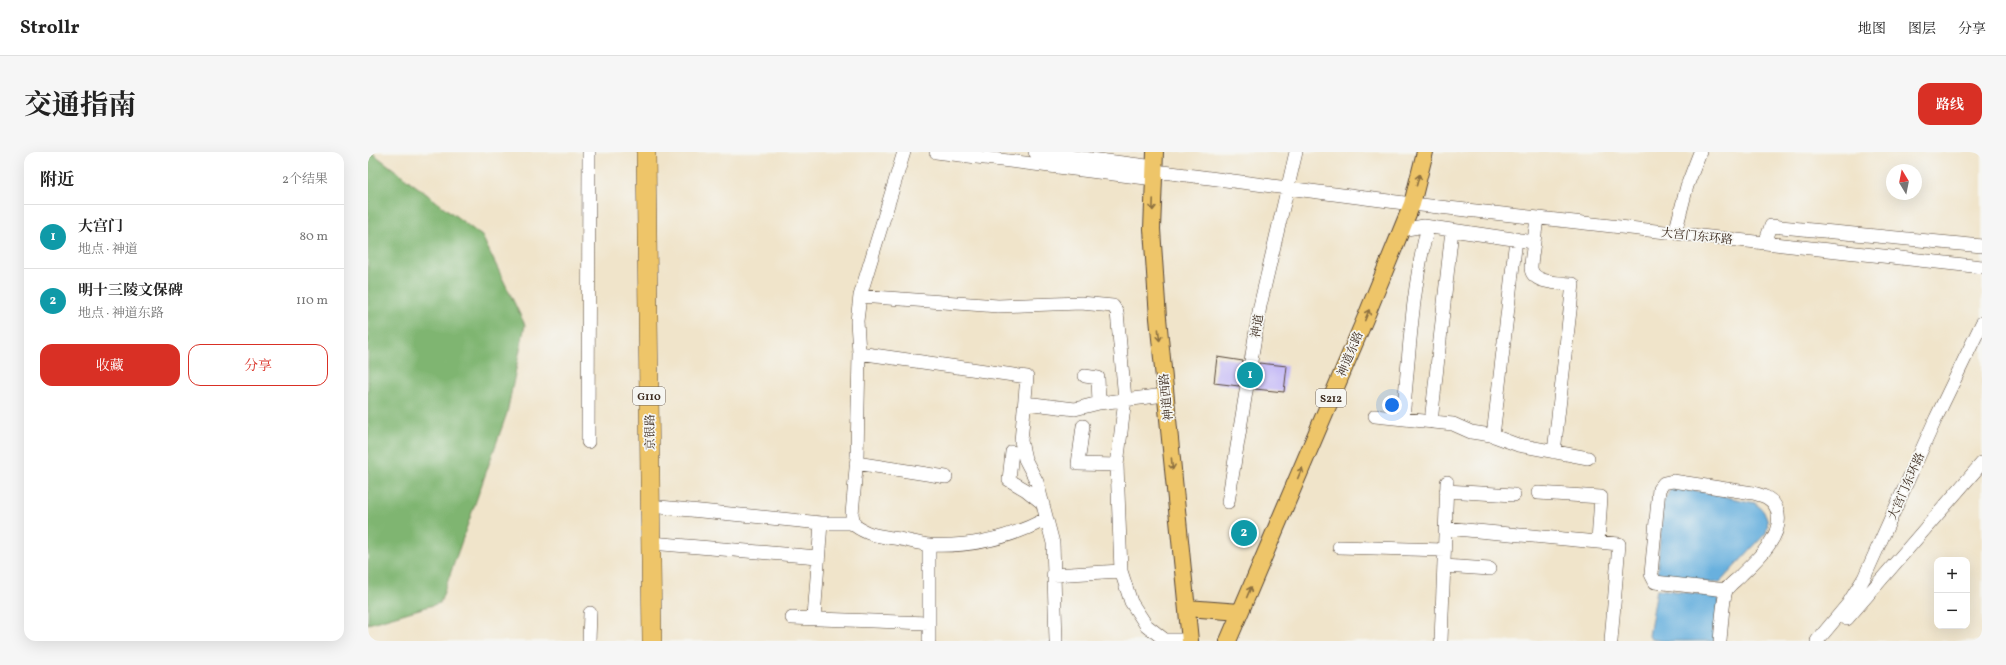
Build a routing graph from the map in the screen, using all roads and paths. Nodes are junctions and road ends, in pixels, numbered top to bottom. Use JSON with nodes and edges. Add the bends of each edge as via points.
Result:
{"nodes":[{"id":1,"x":589,"y":152,"type":"edge"},
{"id":2,"x":646,"y":152,"type":"edge"},
{"id":3,"x":653,"y":152,"type":"edge"},
{"id":4,"x":904,"y":152,"type":"edge"},
{"id":5,"x":936,"y":152,"type":"edge"},
{"id":6,"x":1035,"y":152,"type":"edge"},
{"id":7,"x":1296,"y":152,"type":"edge"},
{"id":8,"x":1425,"y":152,"type":"edge"},
{"id":9,"x":1700,"y":152,"type":"edge"},
{"id":10,"x":1155,"y":167,"type":"edge"},
{"id":11,"x":1289,"y":188,"type":"junction"},
{"id":12,"x":1412,"y":204,"type":"junction"},
{"id":13,"x":1537,"y":218,"type":"junction"},
{"id":14,"x":1428,"y":227,"type":"junction"},
{"id":15,"x":1401,"y":230,"type":"junction"},
{"id":16,"x":1452,"y":230,"type":"junction"},
{"id":17,"x":1824,"y":231,"type":"junction"},
{"id":18,"x":1675,"y":233,"type":"junction"},
{"id":19,"x":1874,"y":236,"type":"junction"},
{"id":20,"x":1516,"y":239,"type":"junction"},
{"id":21,"x":1534,"y":242,"type":"junction"},
{"id":22,"x":1938,"y":242,"type":"junction"},
{"id":23,"x":1765,"y":243,"type":"junction"},
{"id":24,"x":1982,"y":246,"type":"edge"},
{"id":25,"x":1821,"y":250,"type":"junction"},
{"id":26,"x":1870,"y":255,"type":"junction"},
{"id":27,"x":1934,"y":262,"type":"junction"},
{"id":28,"x":1982,"y":267,"type":"edge"},
{"id":29,"x":860,"y":296,"type":"junction"},
{"id":30,"x":1981,"y":328,"type":"edge"},
{"id":31,"x":859,"y":354,"type":"junction"},
{"id":32,"x":1085,"y":376,"type":"dead end"},
{"id":33,"x":1165,"y":395,"type":"junction"},
{"id":34,"x":1125,"y":399,"type":"junction"},
{"id":35,"x":1099,"y":403,"type":"junction"},
{"id":36,"x":1025,"y":404,"type":"junction"},
{"id":37,"x":1375,"y":416,"type":"dead end"},
{"id":38,"x":1403,"y":418,"type":"junction"},
{"id":39,"x":1431,"y":422,"type":"junction"},
{"id":40,"x":1083,"y":426,"type":"dead end"},
{"id":41,"x":1493,"y":436,"type":"junction"},
{"id":42,"x":588,"y":442,"type":"dead end"},
{"id":43,"x":1012,"y":452,"type":"dead end"},
{"id":44,"x":1554,"y":452,"type":"junction"},
{"id":45,"x":1588,"y":458,"type":"dead end"},
{"id":46,"x":856,"y":463,"type":"junction"},
{"id":47,"x":1982,"y":463,"type":"edge"},
{"id":48,"x":1117,"y":465,"type":"junction"},
{"id":49,"x":946,"y":477,"type":"dead end"},
{"id":50,"x":1538,"y":493,"type":"dead end"},
{"id":51,"x":1514,"y":495,"type":"dead end"},
{"id":52,"x":1041,"y":502,"type":"junction"},
{"id":53,"x":1228,"y":502,"type":"dead end"},
{"id":54,"x":653,"y":506,"type":"junction"},
{"id":55,"x":1046,"y":520,"type":"junction"},
{"id":56,"x":821,"y":523,"type":"junction"},
{"id":57,"x":854,"y":523,"type":"junction"},
{"id":58,"x":1445,"y":528,"type":"junction"},
{"id":59,"x":1598,"y":542,"type":"junction"},
{"id":60,"x":653,"y":543,"type":"junction"},
{"id":61,"x":929,"y":545,"type":"junction"},
{"id":62,"x":1339,"y":548,"type":"dead end"},
{"id":63,"x":1444,"y":550,"type":"junction"},
{"id":64,"x":818,"y":557,"type":"junction"},
{"id":65,"x":1444,"y":566,"type":"junction"},
{"id":66,"x":1490,"y":569,"type":"dead end"},
{"id":67,"x":1120,"y":571,"type":"junction"},
{"id":68,"x":1053,"y":575,"type":"junction"},
{"id":69,"x":1726,"y":590,"type":"junction"},
{"id":70,"x":1187,"y":608,"type":"junction"},
{"id":71,"x":1240,"y":612,"type":"junction"},
{"id":72,"x":590,"y":613,"type":"dead end"},
{"id":73,"x":792,"y":618,"type":"dead end"},
{"id":74,"x":814,"y":618,"type":"junction"},
{"id":75,"x":928,"y":623,"type":"junction"},
{"id":76,"x":589,"y":641,"type":"edge"},
{"id":77,"x":652,"y":641,"type":"edge"},
{"id":78,"x":658,"y":641,"type":"edge"},
{"id":79,"x":929,"y":641,"type":"edge"},
{"id":80,"x":1056,"y":641,"type":"edge"},
{"id":81,"x":1158,"y":641,"type":"edge"},
{"id":82,"x":1190,"y":641,"type":"edge"},
{"id":83,"x":1228,"y":641,"type":"edge"},
{"id":84,"x":1441,"y":641,"type":"edge"},
{"id":85,"x":1611,"y":641,"type":"edge"},
{"id":86,"x":1720,"y":641,"type":"edge"},
{"id":87,"x":1817,"y":641,"type":"edge"},
{"id":88,"x":1827,"y":641,"type":"edge"}],
"edges":[{"from":1,"to":42,"type":"street"},
{"from":2,"to":54,"type":"highway","name":"京银路","number":"G110"},
{"from":3,"to":54,"type":"highway","name":"京银路","number":"G110"},
{"from":4,"to":29,"type":"street"},
{"from":5,"to":10,"type":"street"},
{"from":6,"to":10,"type":"street"},
{"from":7,"to":11,"type":"street","name":"神道"},
{"from":12,"to":8,"type":"main road","name":"神道东路","number":"S212","one_way":true},
{"from":9,"to":18,"type":"street","via":[[1687,186]]},
{"from":10,"to":11,"type":"street","name":"大宫门东环路"},
{"from":10,"to":33,"type":"main road","name":"神道西路","one_way":true,"via":[[1152,229]]},
{"from":11,"to":12,"type":"street","name":"大宫门东环路"},
{"from":11,"to":53,"type":"street","name":"神道","via":[[1260,306]]},
{"from":12,"to":13,"type":"street","name":"大宫门东环路"},
{"from":12,"to":15,"type":"main road","name":"神道东路","number":"S212"},
{"from":13,"to":18,"type":"street","name":"大宫门东环路"},
{"from":13,"to":21,"type":"street"},
{"from":14,"to":15,"type":"street"},
{"from":14,"to":16,"type":"street"},
{"from":14,"to":38,"type":"street","via":[[1422,246]]},
{"from":71,"to":15,"type":"main road","name":"神道东路","number":"S212","one_way":true},
{"from":16,"to":20,"type":"street"},
{"from":16,"to":39,"type":"street"},
{"from":17,"to":19,"type":"street"},
{"from":17,"to":23,"type":"street","via":[[1771,226]]},
{"from":17,"to":25,"type":"street"},
{"from":18,"to":23,"type":"street","name":"大宫门东环路"},
{"from":19,"to":22,"type":"street"},
{"from":19,"to":26,"type":"street"},
{"from":20,"to":21,"type":"street"},
{"from":20,"to":41,"type":"street"},
{"from":21,"to":44,"type":"street","via":[[1531,269],[1536,277],[1546,281],[1573,284]]},
{"from":22,"to":24,"type":"street"},
{"from":22,"to":27,"type":"street"},
{"from":23,"to":25,"type":"street","name":"大宫门东环路"},
{"from":25,"to":26,"type":"street","name":"大宫门东环路"},
{"from":26,"to":27,"type":"street","name":"大宫门东环路"},
{"from":27,"to":28,"type":"street","name":"大宫门东环路"},
{"from":29,"to":31,"type":"street","via":[[857,321]]},
{"from":29,"to":34,"type":"street","via":[[998,306],[1081,303],[1114,306],[1117,312]]},
{"from":30,"to":87,"type":"street","name":"大宫门东环路","via":[[1936,418],[1864,578],[1848,604]]},
{"from":31,"to":36,"type":"street","via":[[1027,377]]},
{"from":31,"to":46,"type":"street"},
{"from":32,"to":35,"type":"street","via":[[1098,378]]},
{"from":33,"to":34,"type":"street"},
{"from":33,"to":70,"type":"main road","name":"神道西路","one_way":true},
{"from":34,"to":35,"type":"street"},
{"from":34,"to":48,"type":"street"},
{"from":35,"to":36,"type":"street","via":[[1075,409]]},
{"from":36,"to":52,"type":"street","via":[[1021,441],[1025,459],[1038,482]]},
{"from":37,"to":38,"type":"street"},
{"from":38,"to":39,"type":"street"},
{"from":39,"to":41,"type":"street","via":[[1453,424],[1471,432]]},
{"from":40,"to":48,"type":"street","via":[[1078,464]]},
{"from":41,"to":44,"type":"street","via":[[1518,445]]},
{"from":43,"to":52,"type":"street","via":[[1009,480]]},
{"from":44,"to":45,"type":"street"},
{"from":46,"to":49,"type":"street"},
{"from":46,"to":57,"type":"street","via":[[852,514]]},
{"from":47,"to":88,"type":"street"},
{"from":48,"to":67,"type":"street"},
{"from":50,"to":59,"type":"street","via":[[1602,497]]},
{"from":51,"to":58,"type":"street","via":[[1447,486]]},
{"from":52,"to":55,"type":"street"},
{"from":54,"to":56,"type":"street"},
{"from":54,"to":60,"type":"highway","name":"京银路","number":"G110"},
{"from":55,"to":61,"type":"street","via":[[996,539],[964,545]]},
{"from":55,"to":68,"type":"street","via":[[1052,543]]},
{"from":56,"to":57,"type":"street"},
{"from":56,"to":64,"type":"street"},
{"from":57,"to":61,"type":"street","via":[[854,526],[867,534]]},
{"from":58,"to":59,"type":"street"},
{"from":58,"to":63,"type":"street"},
{"from":59,"to":85,"type":"street","via":[[1619,544]]},
{"from":60,"to":64,"type":"street"},
{"from":60,"to":77,"type":"highway","name":"京银路","number":"G110"},
{"from":60,"to":78,"type":"highway","name":"京银路","number":"G110"},
{"from":61,"to":75,"type":"street"},
{"from":62,"to":63,"type":"street"},
{"from":63,"to":65,"type":"street"},
{"from":64,"to":74,"type":"street"},
{"from":65,"to":66,"type":"street"},
{"from":65,"to":84,"type":"street"},
{"from":67,"to":68,"type":"street"},
{"from":67,"to":81,"type":"street","via":[[1131,602]]},
{"from":68,"to":80,"type":"street"},
{"from":69,"to":69,"type":"street","via":[[1769,544],[1778,525],[1779,516],[1775,505],[1766,496],[1753,493],[1673,481],[1664,482],[1659,489],[1650,574],[1655,582]]},
{"from":69,"to":86,"type":"street"},
{"from":70,"to":71,"type":"main road","via":[[1213,606]]},
{"from":70,"to":82,"type":"main road","name":"神道西路"},
{"from":71,"to":83,"type":"main road","name":"神道东路","number":"S212"},
{"from":72,"to":76,"type":"street"},
{"from":73,"to":74,"type":"street"},
{"from":74,"to":75,"type":"street"},
{"from":75,"to":79,"type":"street"},
{"from":81,"to":82,"type":"street"}]}
